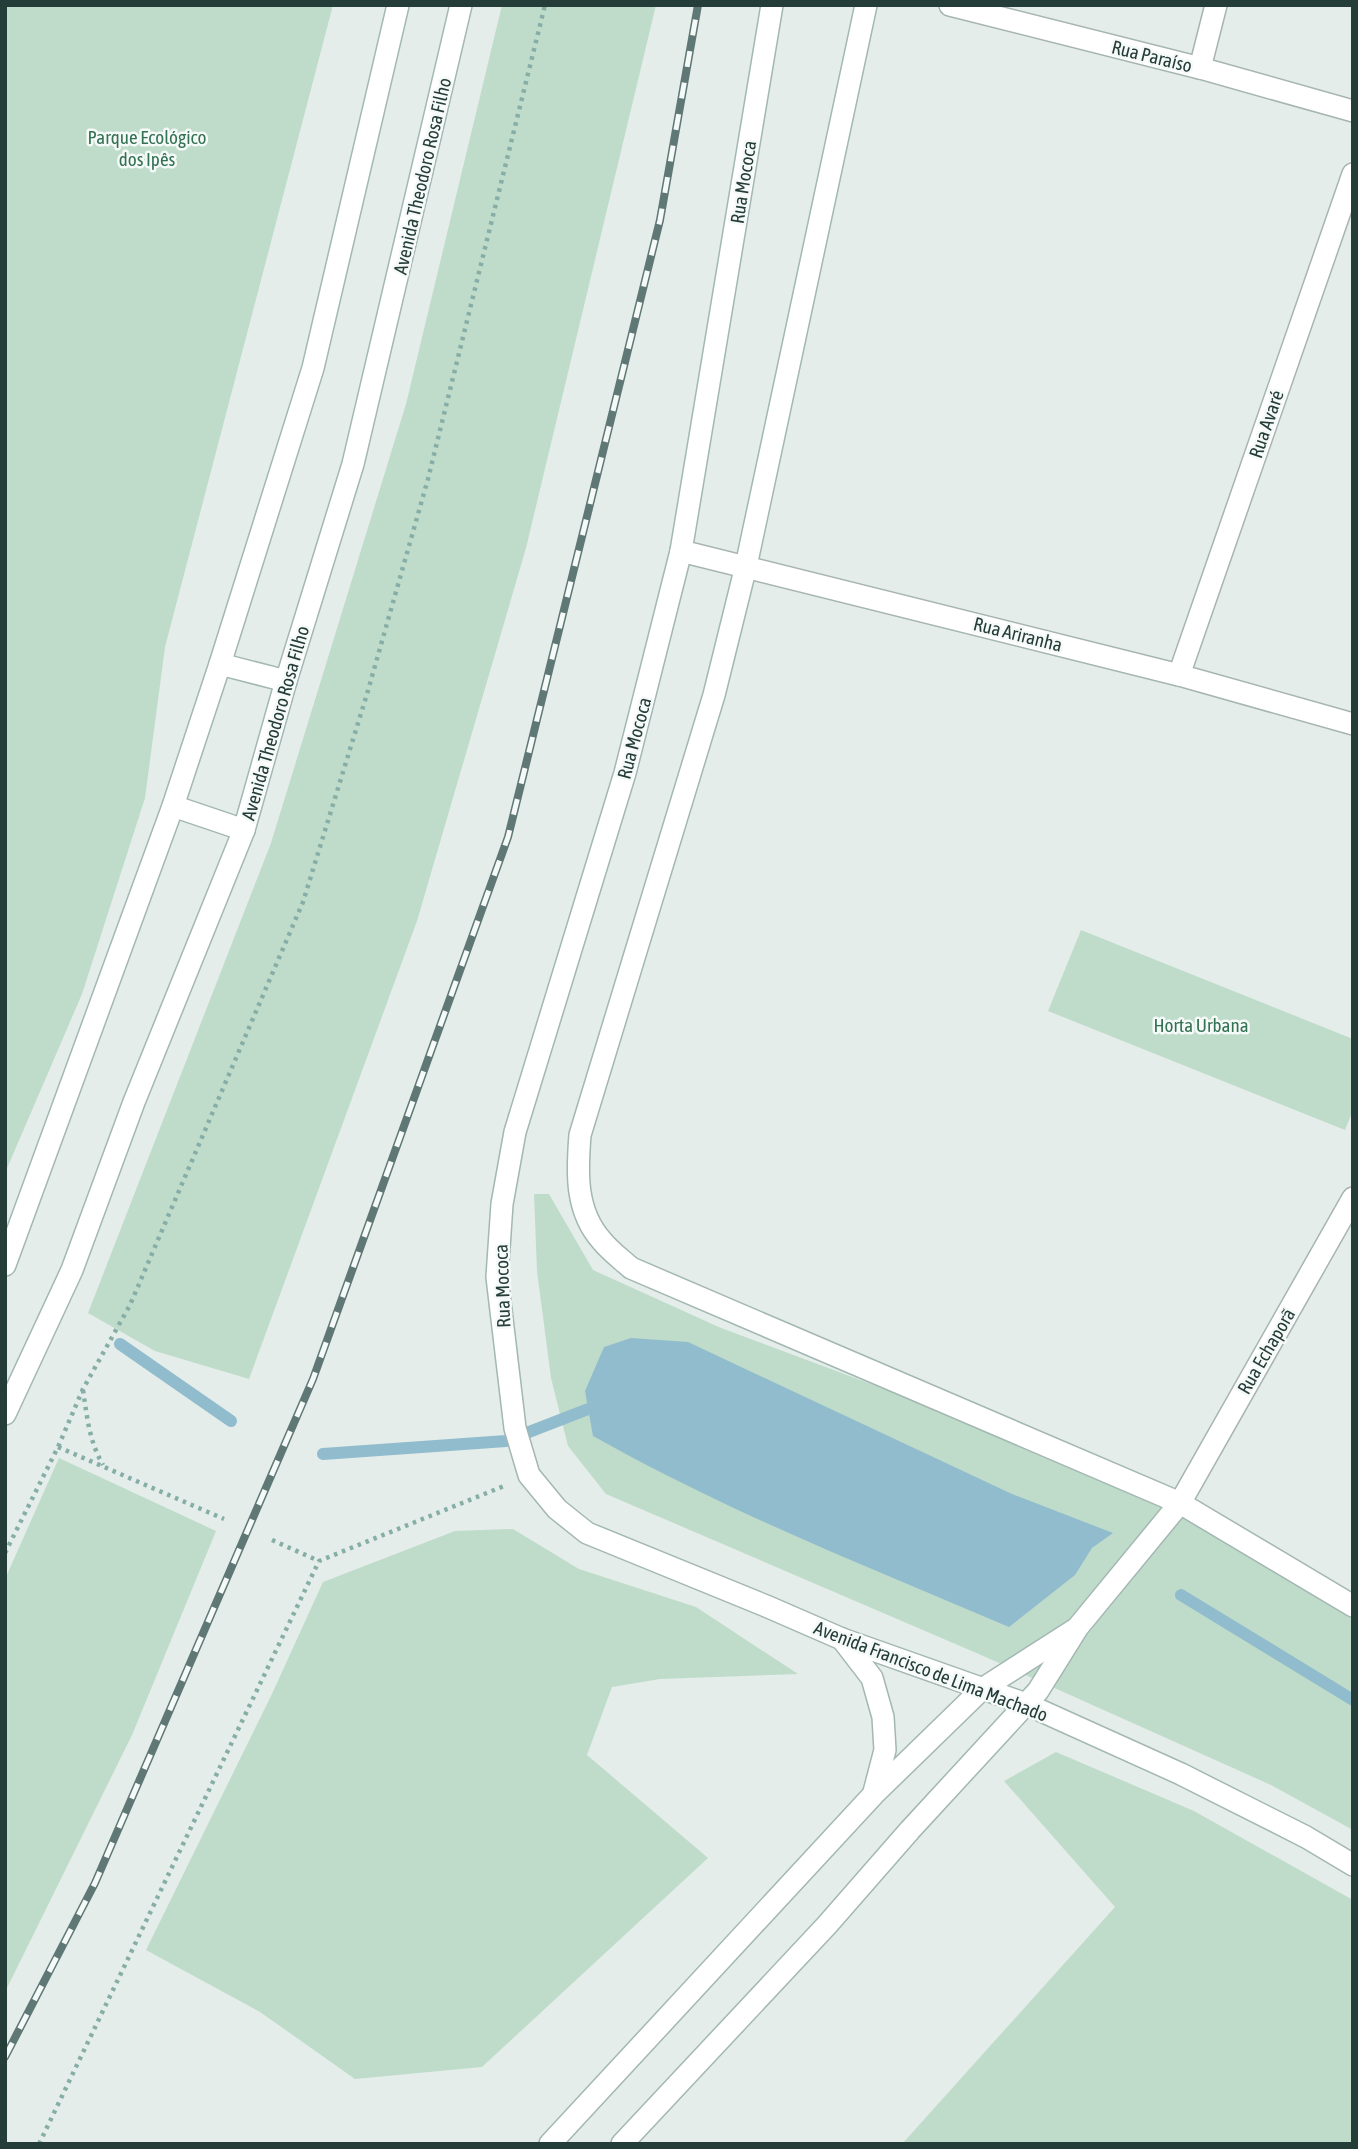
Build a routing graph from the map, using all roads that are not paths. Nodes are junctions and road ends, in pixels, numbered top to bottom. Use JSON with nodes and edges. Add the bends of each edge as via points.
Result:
{"nodes":[{"id":1,"x":398,"y":5,"type":"edge"},
{"id":2,"x":461,"y":5,"type":"edge"},
{"id":3,"x":772,"y":5,"type":"edge"},
{"id":4,"x":866,"y":5,"type":"edge"},
{"id":5,"x":950,"y":5,"type":"edge"},
{"id":6,"x":1216,"y":5,"type":"edge"},
{"id":7,"x":1200,"y":68,"type":"junction"},
{"id":8,"x":1353,"y":111,"type":"edge"},
{"id":9,"x":1353,"y":174,"type":"edge"},
{"id":10,"x":681,"y":551,"type":"junction"},
{"id":11,"x":746,"y":566,"type":"junction"},
{"id":12,"x":220,"y":664,"type":"junction"},
{"id":13,"x":1179,"y":675,"type":"junction"},
{"id":14,"x":286,"y":681,"type":"junction"},
{"id":15,"x":1353,"y":724,"type":"edge"},
{"id":16,"x":173,"y":806,"type":"junction"},
{"id":17,"x":244,"y":830,"type":"junction"},
{"id":18,"x":1353,"y":1198,"type":"edge"},
{"id":19,"x":5,"y":1265,"type":"edge"},
{"id":20,"x":5,"y":1414,"type":"edge"},
{"id":21,"x":527,"y":1469,"type":"joint"},
{"id":22,"x":1180,"y":1503,"type":"junction"},
{"id":23,"x":1353,"y":1606,"type":"edge"},
{"id":24,"x":1078,"y":1627,"type":"junction"},
{"id":25,"x":842,"y":1639,"type":"junction"},
{"id":26,"x":982,"y":1689,"type":"junction"},
{"id":27,"x":1026,"y":1704,"type":"junction"},
{"id":28,"x":874,"y":1794,"type":"junction"},
{"id":29,"x":1353,"y":1865,"type":"edge"},
{"id":30,"x":550,"y":2144,"type":"edge"},
{"id":31,"x":621,"y":2144,"type":"edge"}],
"edges":[{"from":1,"to":12,"type":"main road","via":[[313,368]]},
{"from":2,"to":14,"type":"main road","name":"Avenida Theodoro Rosa Filho","via":[[353,464]]},
{"from":3,"to":10,"type":"main road","name":"Rua Mococa"},
{"from":4,"to":11,"type":"main road"},
{"from":5,"to":7,"type":"main road","name":"Rua Paraíso"},
{"from":6,"to":7,"type":"main road"},
{"from":7,"to":8,"type":"main road","name":"Rua Paraíso"},
{"from":9,"to":13,"type":"main road","name":"Rua Avaré"},
{"from":10,"to":11,"type":"main road","name":"Rua Ariranha"},
{"from":10,"to":21,"type":"main road","name":"Rua Mococa","via":[[625,773],[515,1132],[502,1204],[497,1277],[515,1428]]},
{"from":11,"to":13,"type":"main road","name":"Rua Ariranha"},
{"from":11,"to":22,"type":"main road","via":[[714,695],[580,1135],[576,1173],[582,1209],[600,1240],[631,1268]]},
{"from":12,"to":14,"type":"main road"},
{"from":12,"to":16,"type":"main road"},
{"from":13,"to":15,"type":"main road","name":"Rua Ariranha"},
{"from":14,"to":17,"type":"main road","name":"Avenida Theodoro Rosa Filho"},
{"from":16,"to":17,"type":"main road"},
{"from":16,"to":19,"type":"main road"},
{"from":17,"to":20,"type":"main road","name":"Avenida Theodoro Rosa Filho","via":[[72,1270]]},
{"from":18,"to":22,"type":"main road","name":"Rua Echaporã"},
{"from":21,"to":25,"type":"main road","name":"Avenida Francisco de Lima Machado","via":[[557,1509],[587,1533]]},
{"from":22,"to":23,"type":"main road"},
{"from":22,"to":24,"type":"main road","name":"Rua Echaporã"},
{"from":24,"to":26,"type":"main road"},
{"from":24,"to":27,"type":"main road"},
{"from":25,"to":26,"type":"main road","name":"Avenida Francisco de Lima Machado"},
{"from":25,"to":28,"type":"main road","via":[[872,1678],[883,1717],[885,1750]]},
{"from":26,"to":27,"type":"main road","name":"Avenida Francisco de Lima Machado"},
{"from":26,"to":28,"type":"main road"},
{"from":27,"to":29,"type":"main road","name":"Avenida Francisco de Lima Machado","via":[[1192,1780]]},
{"from":27,"to":31,"type":"main road"},
{"from":28,"to":30,"type":"main road"}]}
